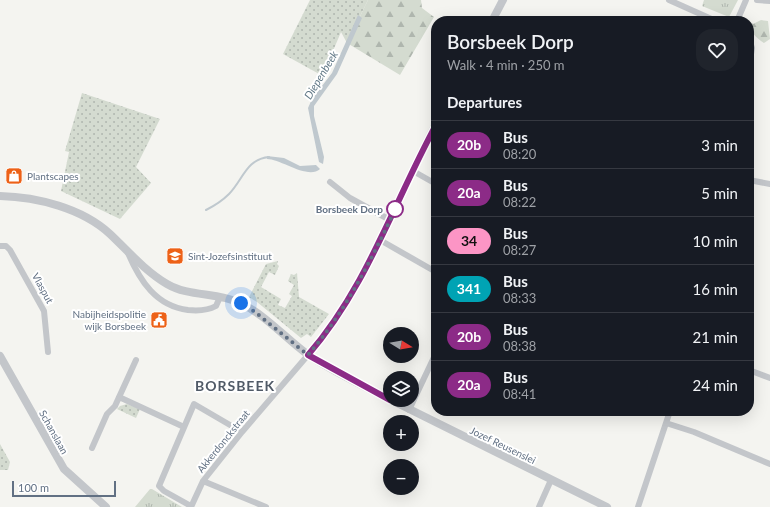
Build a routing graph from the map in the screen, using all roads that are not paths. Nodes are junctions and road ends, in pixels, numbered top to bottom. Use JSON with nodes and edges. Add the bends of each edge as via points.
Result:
{"nodes":[{"id":1,"x":503,"y":0,"type":"edge"},
{"id":2,"x":669,"y":0,"type":"edge"},
{"id":3,"x":746,"y":0,"type":"edge"},
{"id":4,"x":757,"y":0,"type":"edge"},
{"id":5,"x":770,"y":0,"type":"edge"},
{"id":6,"x":495,"y":16,"type":"edge"},
{"id":7,"x":705,"y":16,"type":"edge"},
{"id":8,"x":738,"y":16,"type":"edge"},
{"id":9,"x":431,"y":134,"type":"edge"},
{"id":10,"x":413,"y":171,"type":"junction"},
{"id":11,"x":431,"y":181,"type":"edge"},
{"id":12,"x":754,"y":181,"type":"edge"},
{"id":13,"x":330,"y":182,"type":"dead end"},
{"id":14,"x":770,"y":184,"type":"edge"},
{"id":15,"x":0,"y":196,"type":"edge"},
{"id":16,"x":390,"y":220,"type":"junction"},
{"id":17,"x":380,"y":240,"type":"junction"},
{"id":18,"x":0,"y":246,"type":"edge"},
{"id":19,"x":128,"y":253,"type":"junction"},
{"id":20,"x":431,"y":269,"type":"edge"},
{"id":21,"x":220,"y":297,"type":"junction"},
{"id":22,"x":48,"y":352,"type":"dead end"},
{"id":23,"x":308,"y":355,"type":"junction"},
{"id":24,"x":0,"y":356,"type":"edge"},
{"id":25,"x":136,"y":360,"type":"dead end"},
{"id":26,"x":431,"y":364,"type":"edge"},
{"id":27,"x":754,"y":372,"type":"edge"},
{"id":28,"x":770,"y":378,"type":"edge"},
{"id":29,"x":383,"y":396,"type":"edge"},
{"id":30,"x":119,"y":397,"type":"junction"},
{"id":31,"x":403,"y":407,"type":"edge"},
{"id":32,"x":409,"y":410,"type":"junction"},
{"id":33,"x":668,"y":416,"type":"edge"},
{"id":34,"x":666,"y":422,"type":"junction"},
{"id":35,"x":184,"y":427,"type":"junction"},
{"id":36,"x":242,"y":432,"type":"junction"},
{"id":37,"x":92,"y":448,"type":"dead end"},
{"id":38,"x":770,"y":464,"type":"edge"},
{"id":39,"x":551,"y":480,"type":"junction"},
{"id":40,"x":203,"y":481,"type":"junction"},
{"id":41,"x":191,"y":506,"type":"edge"},
{"id":42,"x":106,"y":507,"type":"edge"},
{"id":43,"x":266,"y":507,"type":"edge"},
{"id":44,"x":539,"y":507,"type":"edge"},
{"id":45,"x":607,"y":507,"type":"edge"},
{"id":46,"x":638,"y":507,"type":"edge"}],
"edges":[{"from":1,"to":6,"type":"street"},
{"from":2,"to":7,"type":"street"},
{"from":3,"to":8,"type":"street"},
{"from":4,"to":5,"type":"street"},
{"from":9,"to":10,"type":"street"},
{"from":10,"to":11,"type":"street"},
{"from":10,"to":16,"type":"street"},
{"from":12,"to":14,"type":"street"},
{"from":13,"to":16,"type":"street","via":[[350,198]]},
{"from":15,"to":19,"type":"street","name":"Jozef Reusenslei","via":[[27,198],[64,208],[103,229]]},
{"from":16,"to":17,"type":"street"},
{"from":17,"to":20,"type":"street"},
{"from":17,"to":23,"type":"street","via":[[342,310]]},
{"from":18,"to":22,"type":"street","name":"Vlasput","via":[[6,246],[10,250],[44,311]]},
{"from":19,"to":21,"type":"street","name":"Jozef Reusenslei","via":[[168,285]]},
{"from":19,"to":21,"type":"street","via":[[148,288],[168,304],[184,309],[207,310],[216,306]]},
{"from":21,"to":23,"type":"street","name":"Jozef Reusenslei","via":[[241,303],[255,312]]},
{"from":23,"to":29,"type":"street","name":"Jozef Reusenslei"},
{"from":23,"to":36,"type":"street","name":"Akkerdonckstraat"},
{"from":24,"to":42,"type":"street","name":"Schanslaan","via":[[64,469]]},
{"from":25,"to":30,"type":"street"},
{"from":26,"to":32,"type":"street"},
{"from":27,"to":28,"type":"street"},
{"from":30,"to":35,"type":"street"},
{"from":30,"to":37,"type":"street","via":[[107,414]]},
{"from":31,"to":32,"type":"street","name":"Jozef Reusenslei"},
{"from":32,"to":39,"type":"street","name":"Jozef Reusenslei"},
{"from":33,"to":34,"type":"street"},
{"from":34,"to":38,"type":"street"},
{"from":34,"to":46,"type":"street"},
{"from":35,"to":36,"type":"street","via":[[194,404]]},
{"from":35,"to":41,"type":"street","via":[[159,486]]},
{"from":36,"to":40,"type":"street","name":"Akkerdonckstraat"},
{"from":39,"to":44,"type":"street"},
{"from":39,"to":45,"type":"street","name":"Jozef Reusenslei"},
{"from":40,"to":41,"type":"street","name":"Akkerdonckstraat"},
{"from":40,"to":43,"type":"street"}]}
